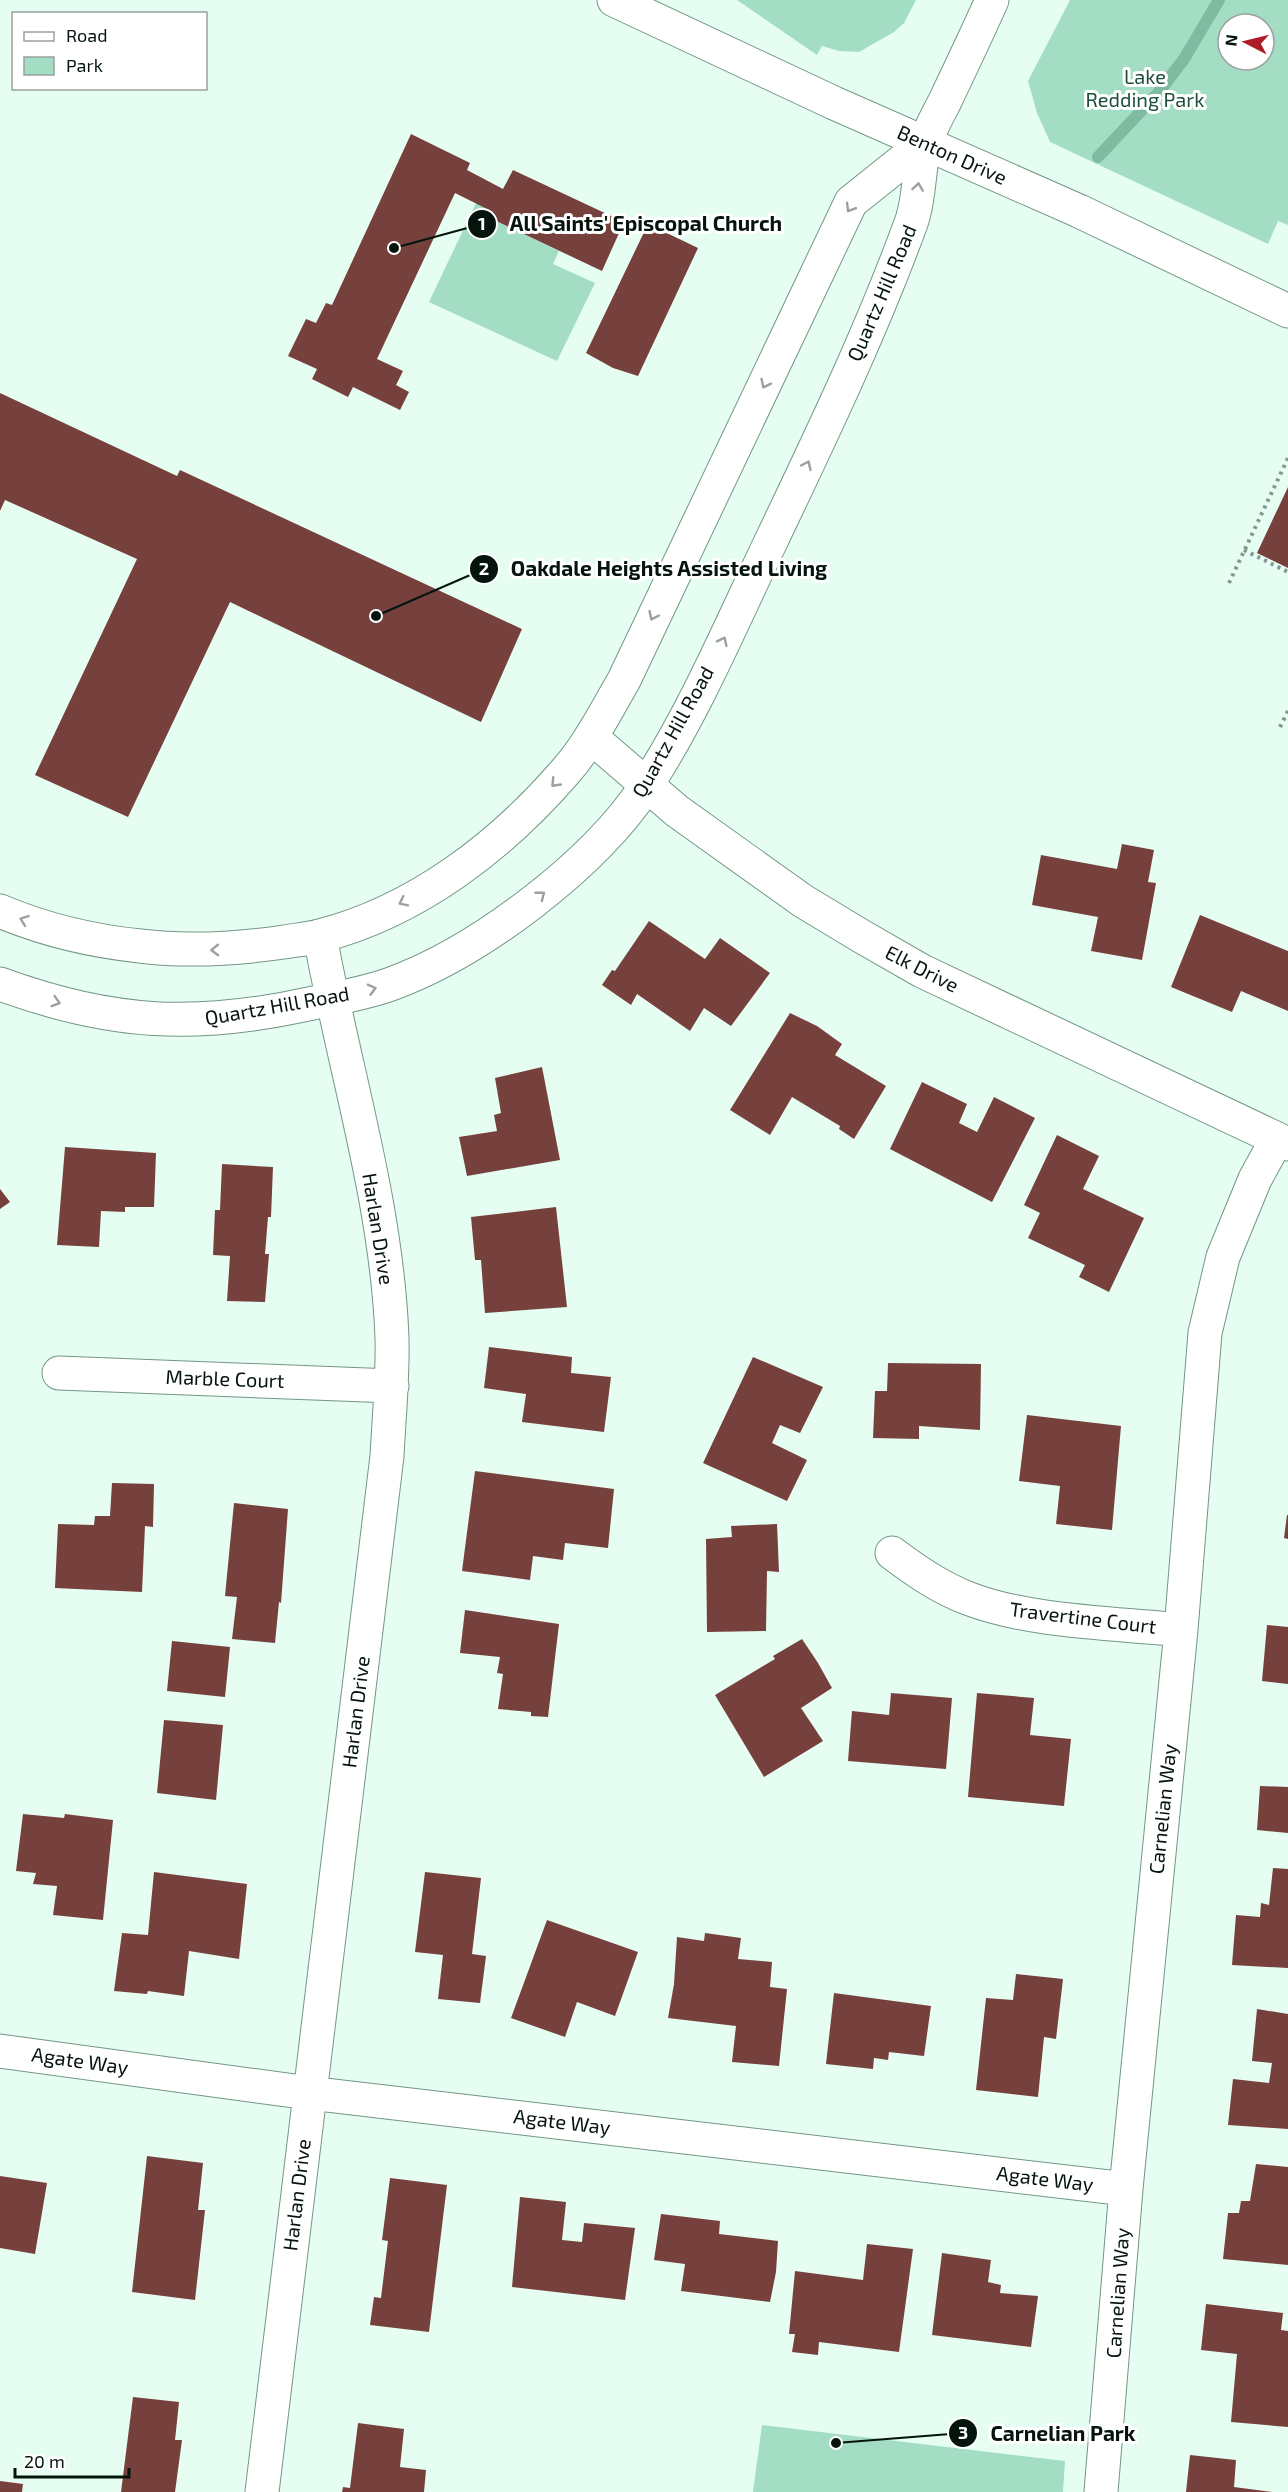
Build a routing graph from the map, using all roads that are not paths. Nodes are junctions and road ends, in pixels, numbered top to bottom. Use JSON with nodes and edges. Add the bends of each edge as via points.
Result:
{"nodes":[{"id":1,"x":614,"y":0,"type":"edge"},
{"id":2,"x":992,"y":0,"type":"edge"},
{"id":3,"x":925,"y":143,"type":"junction"},
{"id":4,"x":1288,"y":311,"type":"edge"},
{"id":5,"x":591,"y":737,"type":"junction"},
{"id":6,"x":647,"y":785,"type":"junction"},
{"id":7,"x":0,"y":911,"type":"edge"},
{"id":8,"x":320,"y":936,"type":"junction"},
{"id":9,"x":0,"y":984,"type":"edge"},
{"id":10,"x":332,"y":999,"type":"junction"},
{"id":11,"x":1282,"y":1142,"type":"edge"},
{"id":12,"x":59,"y":1373,"type":"dead end"},
{"id":13,"x":392,"y":1386,"type":"junction"},
{"id":14,"x":892,"y":1553,"type":"dead end"},
{"id":15,"x":1181,"y":1630,"type":"junction"},
{"id":16,"x":0,"y":2050,"type":"edge"},
{"id":17,"x":309,"y":2093,"type":"junction"},
{"id":18,"x":1126,"y":2189,"type":"junction"},
{"id":19,"x":262,"y":2492,"type":"edge"},
{"id":20,"x":1101,"y":2492,"type":"edge"}],
"edges":[{"from":1,"to":3,"type":"street","name":"Benton Drive"},
{"from":2,"to":3,"type":"street","name":"Quartz Hill Road"},
{"from":3,"to":4,"type":"street","name":"Benton Drive"},
{"from":3,"to":5,"type":"street","name":"Quartz Hill Road","one_way":true,"via":[[851,202],[624,680]]},
{"from":6,"to":3,"type":"street","name":"Quartz Hill Road","one_way":true,"via":[[728,631],[874,316],[914,218]]},
{"from":5,"to":6,"type":"street","name":"Elk Drive"},
{"from":5,"to":8,"type":"street","name":"Quartz Hill Road","one_way":true,"via":[[566,771],[509,830],[461,869],[418,895]]},
{"from":10,"to":6,"type":"street","name":"Quartz Hill Road","one_way":true,"via":[[389,985],[474,943],[560,880]]},
{"from":6,"to":11,"type":"street","name":"Elk Drive","via":[[803,901],[881,948]]},
{"from":8,"to":7,"type":"street","name":"Quartz Hill Road","one_way":true,"via":[[236,949],[177,950],[56,931]]},
{"from":8,"to":10,"type":"street","name":"Harlan Drive"},
{"from":9,"to":10,"type":"street","name":"Quartz Hill Road","one_way":true,"via":[[61,1004],[123,1017],[179,1021],[236,1017]]},
{"from":10,"to":13,"type":"street","name":"Harlan Drive","via":[[375,1195],[388,1292]]},
{"from":11,"to":15,"type":"street","name":"Carnelian Way","via":[[1256,1179],[1223,1257],[1205,1333]]},
{"from":12,"to":13,"type":"street","name":"Marble Court"},
{"from":13,"to":17,"type":"street","name":"Harlan Drive","via":[[387,1456]]},
{"from":14,"to":15,"type":"street","name":"Travertine Court","via":[[926,1578],[995,1607],[1025,1614]]},
{"from":15,"to":18,"type":"street","name":"Carnelian Way"},
{"from":16,"to":17,"type":"street","name":"Agate Way"},
{"from":17,"to":18,"type":"street","name":"Agate Way"},
{"from":17,"to":19,"type":"street","name":"Harlan Drive"},
{"from":18,"to":20,"type":"street","name":"Carnelian Way"}]}
